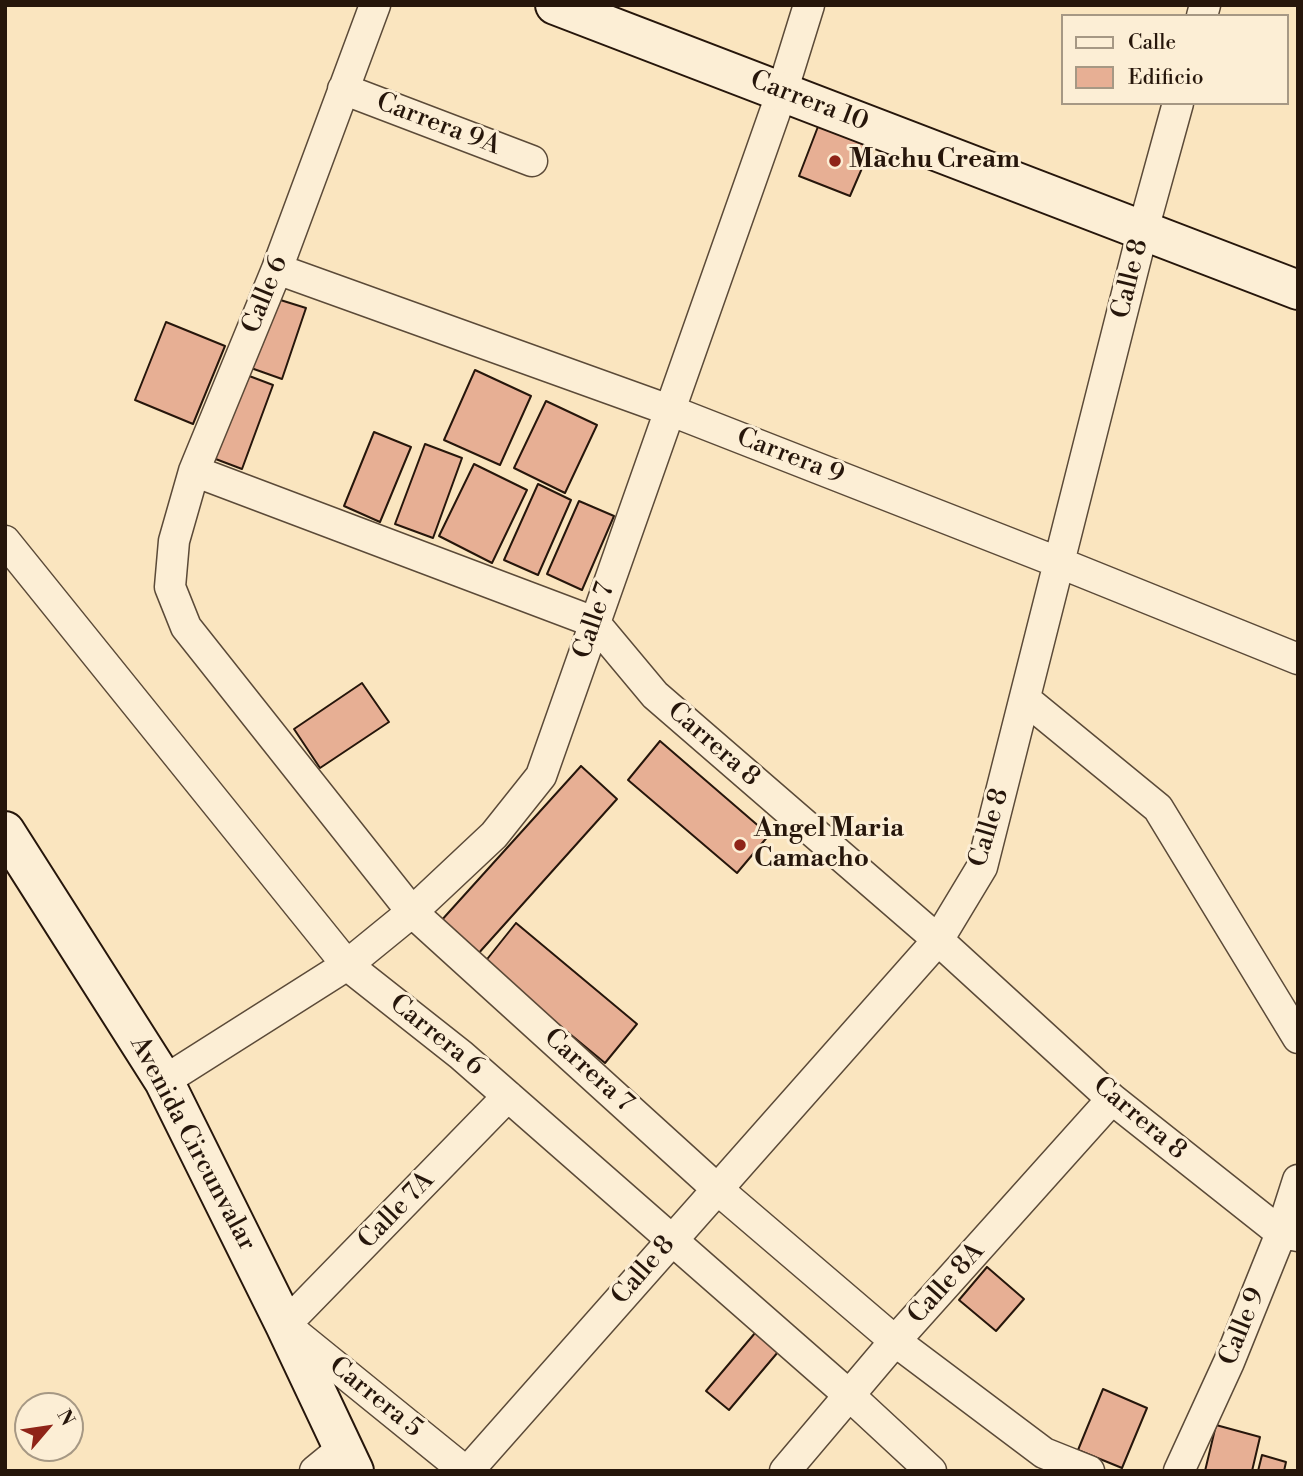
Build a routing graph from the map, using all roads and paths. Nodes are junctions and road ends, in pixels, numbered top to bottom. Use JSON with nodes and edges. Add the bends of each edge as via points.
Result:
{"nodes":[{"id":1,"x":375,"y":5,"type":"edge"},
{"id":2,"x":555,"y":5,"type":"edge"},
{"id":3,"x":810,"y":5,"type":"edge"},
{"id":4,"x":343,"y":89,"type":"junction"},
{"id":5,"x":782,"y":92,"type":"junction"},
{"id":6,"x":1177,"y":105,"type":"edge"},
{"id":7,"x":533,"y":161,"type":"dead end"},
{"id":8,"x":1143,"y":230,"type":"junction"},
{"id":9,"x":277,"y":269,"type":"junction"},
{"id":10,"x":1298,"y":290,"type":"edge"},
{"id":11,"x":669,"y":410,"type":"junction"},
{"id":12,"x":194,"y":471,"type":"junction"},
{"id":13,"x":5,"y":541,"type":"edge"},
{"id":14,"x":1060,"y":563,"type":"junction"},
{"id":15,"x":170,"y":587,"type":"joint"},
{"id":16,"x":594,"y":622,"type":"junction"},
{"id":17,"x":1298,"y":659,"type":"edge"},
{"id":18,"x":1025,"y":699,"type":"junction"},
{"id":19,"x":5,"y":831,"type":"edge"},
{"id":20,"x":412,"y":912,"type":"junction"},
{"id":21,"x":938,"y":940,"type":"junction"},
{"id":22,"x":346,"y":965,"type":"junction"},
{"id":23,"x":1298,"y":1038,"type":"edge"},
{"id":24,"x":164,"y":1081,"type":"junction"},
{"id":25,"x":508,"y":1096,"type":"junction"},
{"id":26,"x":1112,"y":1099,"type":"junction"},
{"id":27,"x":1298,"y":1180,"type":"edge"},
{"id":28,"x":716,"y":1188,"type":"junction"},
{"id":29,"x":1289,"y":1235,"type":"edge"},
{"id":30,"x":671,"y":1240,"type":"junction"},
{"id":31,"x":285,"y":1325,"type":"junction"},
{"id":32,"x":895,"y":1341,"type":"junction"},
{"id":33,"x":850,"y":1396,"type":"junction"},
{"id":34,"x":337,"y":1463,"type":"edge"},
{"id":35,"x":466,"y":1471,"type":"edge"},
{"id":36,"x":785,"y":1471,"type":"edge"},
{"id":37,"x":931,"y":1471,"type":"edge"},
{"id":38,"x":1089,"y":1471,"type":"edge"},
{"id":39,"x":1179,"y":1471,"type":"edge"}],
"edges":[{"from":1,"to":4,"type":"street","name":"Calle 6"},
{"from":2,"to":5,"type":"main road","name":"Carrera 10"},
{"from":3,"to":5,"type":"street","name":"Calle 7"},
{"from":4,"to":7,"type":"street","name":"Carrera 9A"},
{"from":4,"to":9,"type":"street","name":"Calle 6"},
{"from":5,"to":8,"type":"main road","name":"Carrera 10"},
{"from":5,"to":11,"type":"street","name":"Calle 7"},
{"from":6,"to":8,"type":"street","name":"Calle 8"},
{"from":8,"to":10,"type":"main road","name":"Carrera 10"},
{"from":8,"to":14,"type":"street","name":"Calle 8"},
{"from":9,"to":11,"type":"street","name":"Carrera 9"},
{"from":9,"to":12,"type":"street","name":"Calle 6"},
{"from":11,"to":14,"type":"street","name":"Carrera 9"},
{"from":11,"to":16,"type":"street","name":"Calle 7"},
{"from":12,"to":15,"type":"street","name":"Calle 6","via":[[174,541]]},
{"from":12,"to":16,"type":"street","name":"Carrera 8"},
{"from":13,"to":22,"type":"street","name":"Carrera 6"},
{"from":14,"to":17,"type":"street","name":"Carrera 9"},
{"from":14,"to":18,"type":"street","name":"Calle 8"},
{"from":15,"to":20,"type":"street","name":"Carrera 7","via":[[186,627]]},
{"from":16,"to":20,"type":"street","name":"Calle 7","via":[[541,776],[494,835]]},
{"from":16,"to":21,"type":"street","name":"Carrera 8","via":[[655,695]]},
{"from":18,"to":21,"type":"street","name":"Calle 8","via":[[982,867]]},
{"from":18,"to":23,"type":"street","via":[[1158,808]]},
{"from":19,"to":24,"type":"main road","name":"Avenida Circunvalar"},
{"from":20,"to":22,"type":"street","name":"Calle 7"},
{"from":20,"to":28,"type":"street","name":"Carrera 7"},
{"from":21,"to":26,"type":"street","name":"Carrera 8"},
{"from":21,"to":28,"type":"street","name":"Calle 8"},
{"from":22,"to":24,"type":"street","name":"Calle 7"},
{"from":22,"to":25,"type":"street","name":"Carrera 6"},
{"from":24,"to":31,"type":"main road","name":"Avenida Circunvalar"},
{"from":25,"to":30,"type":"street","name":"Carrera 6"},
{"from":25,"to":31,"type":"street","name":"Calle 7A"},
{"from":26,"to":29,"type":"street","name":"Carrera 8"},
{"from":26,"to":32,"type":"street","name":"Calle 8A"},
{"from":27,"to":29,"type":"street","name":"Calle 9"},
{"from":28,"to":30,"type":"street","name":"Calle 8"},
{"from":28,"to":32,"type":"street","name":"Carrera 7"},
{"from":29,"to":39,"type":"street","name":"Calle 9"},
{"from":30,"to":33,"type":"street","name":"Carrera 6"},
{"from":30,"to":35,"type":"street","name":"Calle 8"},
{"from":31,"to":34,"type":"main road","name":"Avenida Circunvalar"},
{"from":31,"to":35,"type":"street","name":"Carrera 5"},
{"from":32,"to":33,"type":"street","name":"Calle 8A"},
{"from":32,"to":38,"type":"street","name":"Carrera 7","via":[[1044,1453]]},
{"from":33,"to":36,"type":"street","name":"Calle 8A"},
{"from":33,"to":37,"type":"street","name":"Carrera 6"}]}
